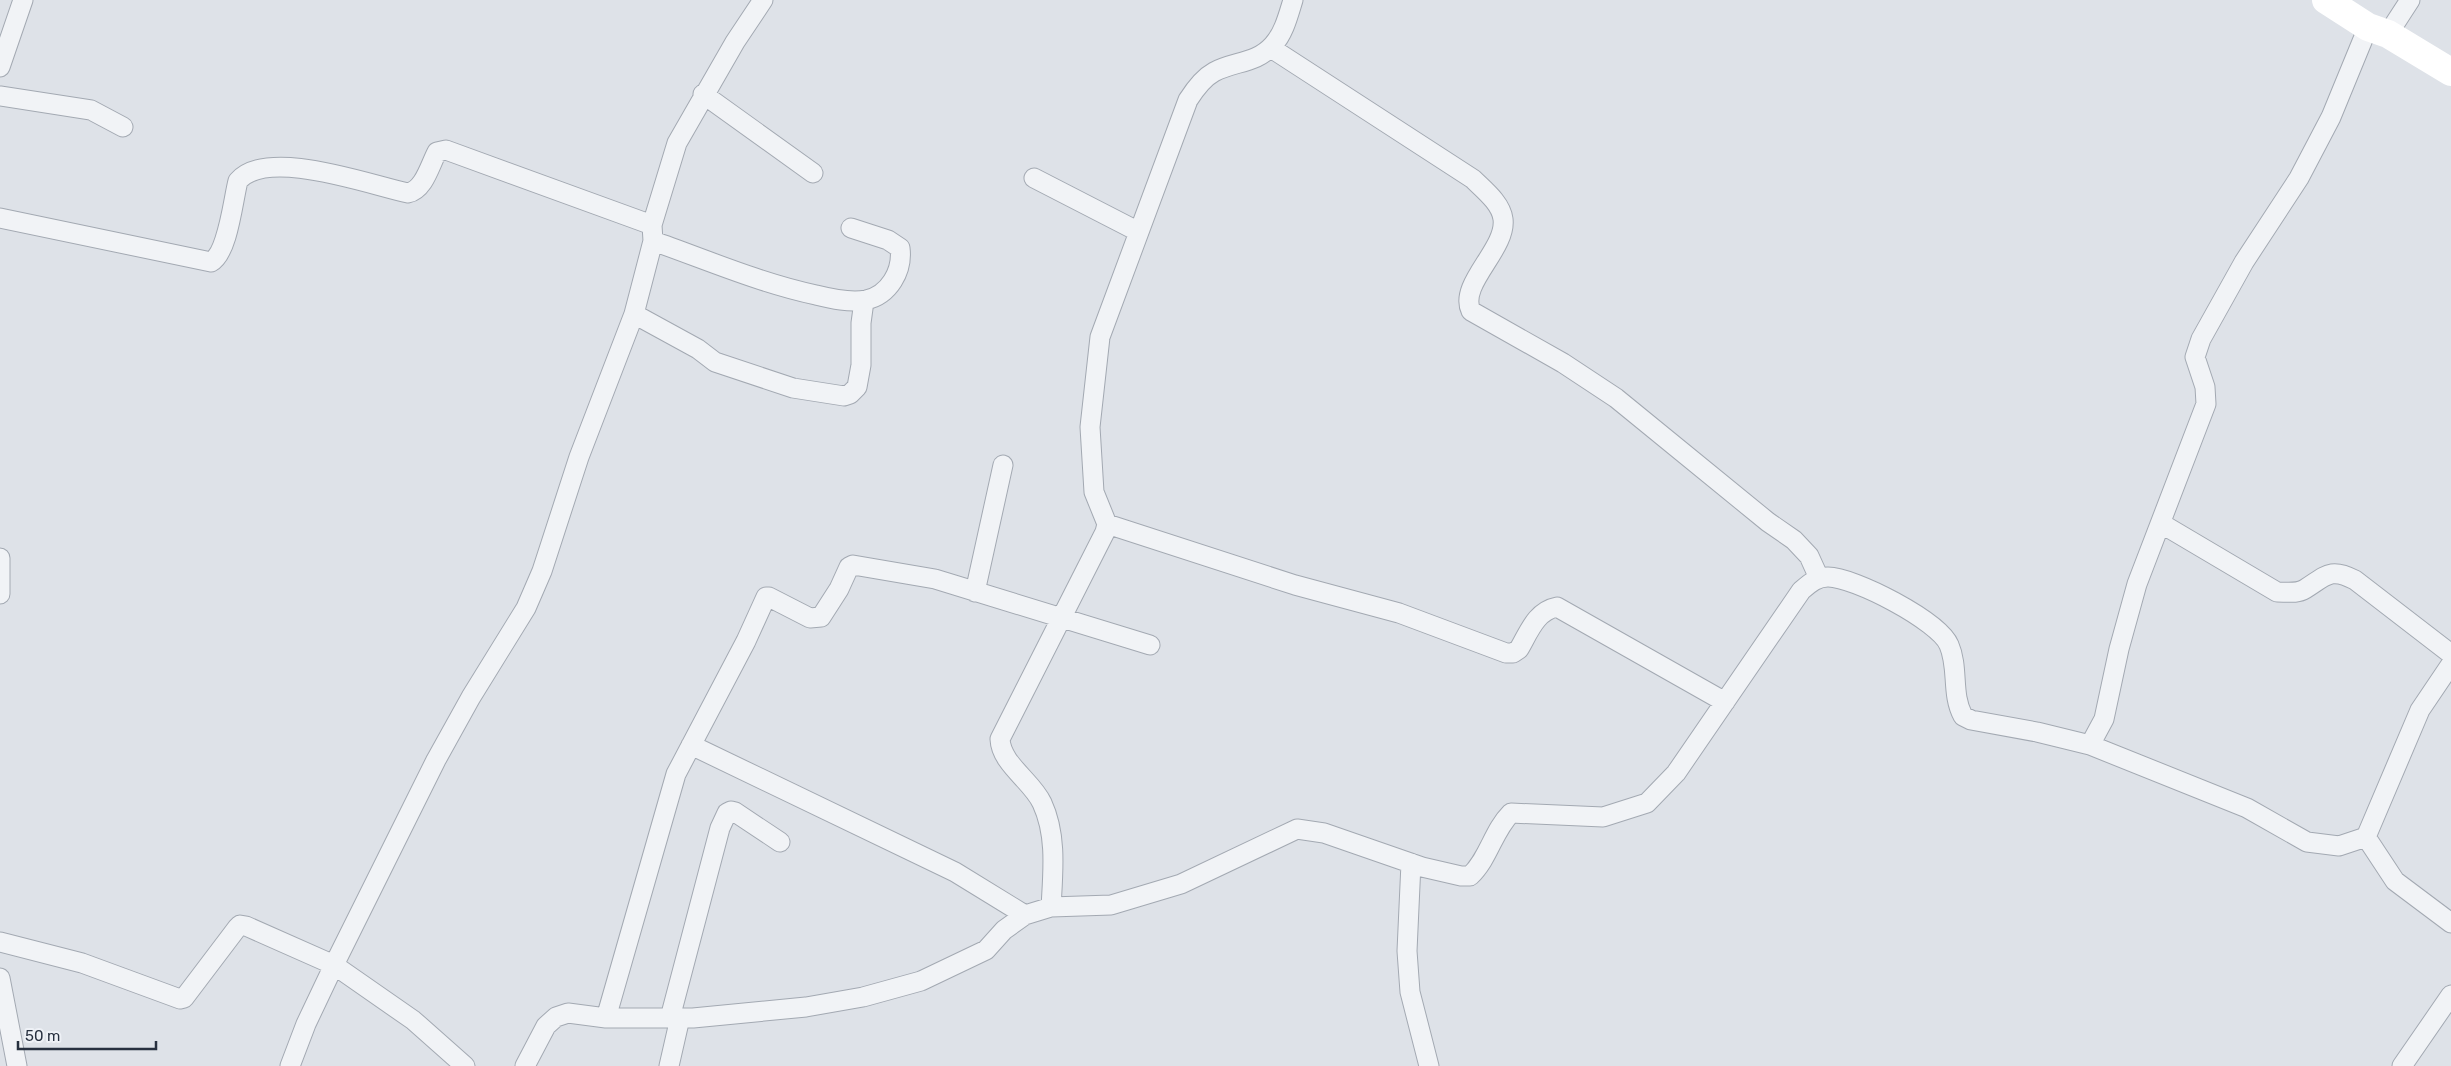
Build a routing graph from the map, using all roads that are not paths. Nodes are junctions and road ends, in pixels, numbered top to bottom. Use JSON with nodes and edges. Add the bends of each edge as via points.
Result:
{"nodes":[{"id":1,"x":23,"y":0,"type":"edge"},
{"id":2,"x":763,"y":0,"type":"edge"},
{"id":3,"x":1293,"y":0,"type":"edge"},
{"id":4,"x":2326,"y":0,"type":"edge"},
{"id":5,"x":2410,"y":0,"type":"edge"},
{"id":6,"x":2378,"y":30,"type":"junction"},
{"id":7,"x":1271,"y":48,"type":"junction"},
{"id":8,"x":0,"y":67,"type":"edge"},
{"id":9,"x":2451,"y":72,"type":"edge"},
{"id":10,"x":703,"y":94,"type":"junction"},
{"id":11,"x":0,"y":96,"type":"edge"},
{"id":12,"x":123,"y":127,"type":"dead end"},
{"id":13,"x":813,"y":173,"type":"dead end"},
{"id":14,"x":1034,"y":178,"type":"dead end"},
{"id":15,"x":0,"y":218,"type":"edge"},
{"id":16,"x":851,"y":228,"type":"dead end"},
{"id":17,"x":1139,"y":232,"type":"junction"},
{"id":18,"x":652,"y":233,"type":"junction"},
{"id":19,"x":864,"y":301,"type":"junction"},
{"id":20,"x":634,"y":314,"type":"junction"},
{"id":21,"x":1003,"y":465,"type":"dead end"},
{"id":22,"x":1107,"y":524,"type":"junction"},
{"id":23,"x":2162,"y":524,"type":"junction"},
{"id":24,"x":0,"y":558,"type":"edge"},
{"id":25,"x":1819,"y":578,"type":"junction"},
{"id":26,"x":975,"y":592,"type":"junction"},
{"id":27,"x":0,"y":594,"type":"edge"},
{"id":28,"x":1063,"y":618,"type":"junction"},
{"id":29,"x":1150,"y":645,"type":"dead end"},
{"id":30,"x":2451,"y":654,"type":"edge"},
{"id":31,"x":2451,"y":664,"type":"edge"},
{"id":32,"x":1725,"y":702,"type":"junction"},
{"id":33,"x":691,"y":745,"type":"junction"},
{"id":34,"x":2090,"y":745,"type":"junction"},
{"id":35,"x":2366,"y":837,"type":"junction"},
{"id":36,"x":780,"y":842,"type":"dead end"},
{"id":37,"x":1412,"y":863,"type":"junction"},
{"id":38,"x":1051,"y":906,"type":"junction"},
{"id":39,"x":1025,"y":915,"type":"junction"},
{"id":40,"x":2451,"y":923,"type":"edge"},
{"id":41,"x":0,"y":942,"type":"edge"},
{"id":42,"x":334,"y":965,"type":"junction"},
{"id":43,"x":0,"y":978,"type":"edge"},
{"id":44,"x":2451,"y":995,"type":"edge"},
{"id":45,"x":606,"y":1018,"type":"junction"},
{"id":46,"x":675,"y":1018,"type":"junction"},
{"id":47,"x":16,"y":1066,"type":"edge"},
{"id":48,"x":290,"y":1066,"type":"edge"},
{"id":49,"x":465,"y":1066,"type":"edge"},
{"id":50,"x":526,"y":1066,"type":"edge"},
{"id":51,"x":669,"y":1066,"type":"edge"},
{"id":52,"x":1429,"y":1066,"type":"edge"},
{"id":53,"x":2402,"y":1066,"type":"edge"}],
"edges":[{"from":1,"to":8,"type":"street"},
{"from":2,"to":10,"type":"street"},
{"from":3,"to":7,"type":"street","via":[[1284,28]]},
{"from":4,"to":6,"type":"street"},
{"from":5,"to":6,"type":"street"},
{"from":6,"to":9,"type":"street"},
{"from":6,"to":23,"type":"street","via":[[2299,178],[2244,262],[2201,338],[2195,357],[2205,387],[2206,404]]},
{"from":7,"to":17,"type":"street","via":[[1247,63],[1213,72],[1198,85],[1188,100]]},
{"from":7,"to":25,"type":"street","via":[[1473,179],[1499,208],[1503,220],[1501,231],[1470,293],[1468,305],[1471,311],[1563,363],[1616,398],[1794,540],[1809,556]]},
{"from":10,"to":13,"type":"street"},
{"from":10,"to":18,"type":"street","via":[[677,143]]},
{"from":11,"to":12,"type":"street","via":[[91,110]]},
{"from":14,"to":17,"type":"street"},
{"from":15,"to":18,"type":"street","via":[[211,262],[220,254],[238,181],[244,174],[269,167],[332,173],[408,193],[416,192],[437,152],[446,150]]},
{"from":16,"to":19,"type":"street","via":[[888,240],[900,248],[901,261],[891,283],[881,295]]},
{"from":17,"to":22,"type":"street","via":[[1100,336],[1090,427],[1094,492]]},
{"from":18,"to":19,"type":"street","via":[[786,288],[836,300]]},
{"from":18,"to":20,"type":"street"},
{"from":19,"to":20,"type":"street","via":[[857,387],[844,396],[793,388],[715,362],[698,349]]},
{"from":20,"to":42,"type":"street","via":[[579,456],[542,571],[526,608],[436,760]]},
{"from":21,"to":26,"type":"street"},
{"from":22,"to":28,"type":"street"},
{"from":22,"to":32,"type":"street","via":[[1295,585],[1399,613],[1506,653],[1518,649],[1540,614],[1556,607]]},
{"from":23,"to":30,"type":"street","via":[[2277,592],[2293,593],[2304,590],[2330,573],[2343,574]]},
{"from":23,"to":34,"type":"street","via":[[2135,594],[2104,719]]},
{"from":24,"to":27,"type":"street"},
{"from":25,"to":32,"type":"street","via":[[1801,591]]},
{"from":25,"to":34,"type":"street","via":[[1836,578],[1878,593],[1938,631],[1949,644],[1954,661],[1955,695],[1962,716]]},
{"from":26,"to":28,"type":"street"},
{"from":26,"to":33,"type":"street","via":[[935,579],[853,565],[821,617],[810,618],[767,597]]},
{"from":28,"to":29,"type":"street"},
{"from":28,"to":38,"type":"street","via":[[1000,739],[1007,758],[1042,802],[1048,820],[1054,860]]},
{"from":31,"to":35,"type":"street","via":[[2420,710]]},
{"from":32,"to":37,"type":"street","via":[[1676,773],[1647,803],[1603,817],[1511,813],[1470,876]]},
{"from":33,"to":39,"type":"street","via":[[955,872]]},
{"from":33,"to":45,"type":"street","via":[[676,774]]},
{"from":34,"to":35,"type":"street","via":[[2246,808],[2308,842],[2339,846]]},
{"from":35,"to":40,"type":"street","via":[[2395,881]]},
{"from":36,"to":46,"type":"street","via":[[735,812],[726,813]]},
{"from":37,"to":38,"type":"street","via":[[1324,833],[1297,829],[1181,884],[1111,906]]},
{"from":37,"to":52,"type":"street","via":[[1407,952],[1410,992]]},
{"from":38,"to":39,"type":"street"},
{"from":39,"to":46,"type":"street","via":[[1004,930],[986,950],[921,981],[863,997],[806,1007]]},
{"from":41,"to":42,"type":"street","via":[[82,963],[180,999],[240,925]]},
{"from":42,"to":48,"type":"street"},
{"from":42,"to":49,"type":"street","via":[[412,1020]]},
{"from":43,"to":47,"type":"street"},
{"from":44,"to":53,"type":"street"},
{"from":45,"to":46,"type":"street"},
{"from":45,"to":50,"type":"street","via":[[568,1013],[556,1017],[546,1026]]},
{"from":46,"to":51,"type":"street"}]}
